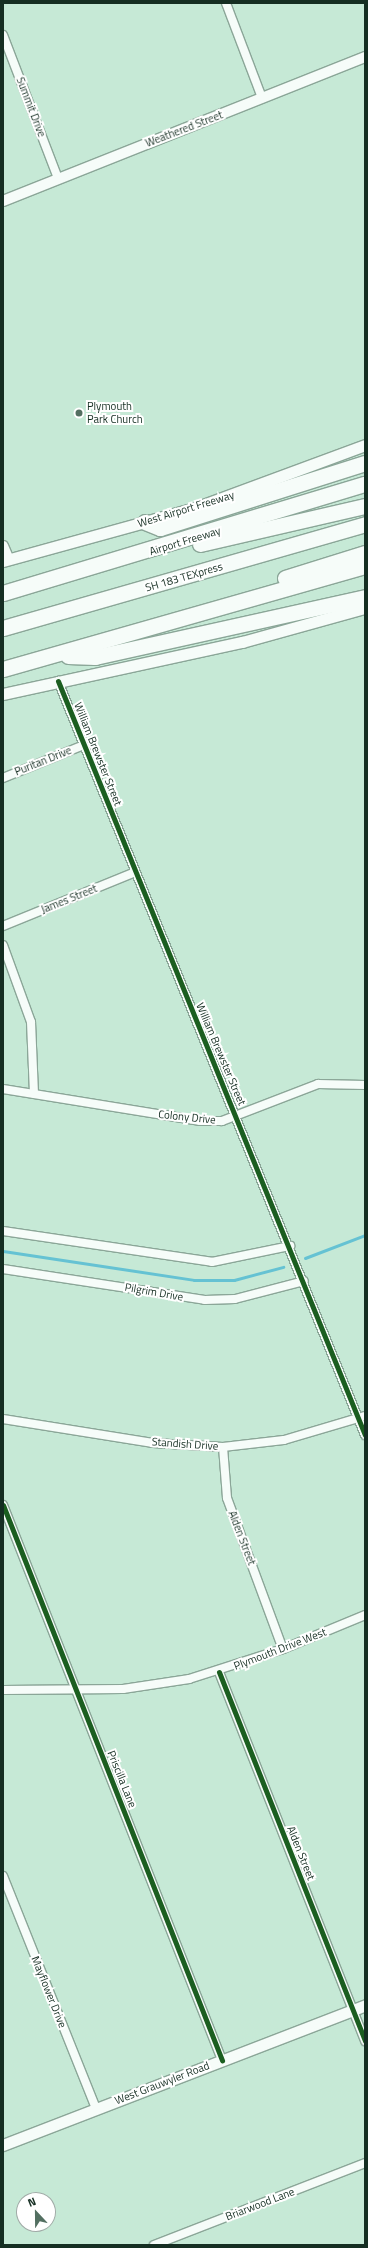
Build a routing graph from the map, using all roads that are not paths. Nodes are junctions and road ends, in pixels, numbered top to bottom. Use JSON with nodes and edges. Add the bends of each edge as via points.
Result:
{"nodes":[{"id":1,"x":226,"y":3,"type":"edge"},
{"id":2,"x":3,"y":35,"type":"edge"},
{"id":3,"x":365,"y":57,"type":"edge"},
{"id":4,"x":262,"y":98,"type":"junction"},
{"id":5,"x":58,"y":178,"type":"junction"},
{"id":6,"x":3,"y":201,"type":"edge"},
{"id":7,"x":365,"y":445,"type":"edge"},
{"id":8,"x":365,"y":463,"type":"edge"},
{"id":9,"x":365,"y":484,"type":"edge"},
{"id":10,"x":365,"y":506,"type":"edge"},
{"id":11,"x":145,"y":522,"type":"junction"},
{"id":12,"x":365,"y":524,"type":"edge"},
{"id":13,"x":365,"y":534,"type":"edge"},
{"id":14,"x":3,"y":546,"type":"edge"},
{"id":15,"x":147,"y":552,"type":"junction"},
{"id":16,"x":365,"y":553,"type":"edge"},
{"id":17,"x":6,"y":560,"type":"edge"},
{"id":18,"x":365,"y":566,"type":"edge"},
{"id":19,"x":3,"y":593,"type":"edge"},
{"id":20,"x":365,"y":597,"type":"edge"},
{"id":21,"x":240,"y":602,"type":"junction"},
{"id":22,"x":365,"y":608,"type":"edge"},
{"id":23,"x":3,"y":628,"type":"edge"},
{"id":24,"x":3,"y":638,"type":"edge"},
{"id":25,"x":55,"y":655,"type":"junction"},
{"id":26,"x":3,"y":670,"type":"edge"},
{"id":27,"x":58,"y":681,"type":"junction"},
{"id":28,"x":3,"y":694,"type":"edge"},
{"id":29,"x":84,"y":745,"type":"junction"},
{"id":30,"x":3,"y":778,"type":"edge"},
{"id":31,"x":135,"y":872,"type":"junction"},
{"id":32,"x":3,"y":926,"type":"edge"},
{"id":33,"x":3,"y":945,"type":"edge"},
{"id":34,"x":365,"y":1085,"type":"edge"},
{"id":35,"x":3,"y":1089,"type":"edge"},
{"id":36,"x":34,"y":1094,"type":"junction"},
{"id":37,"x":236,"y":1116,"type":"junction"},
{"id":38,"x":3,"y":1231,"type":"edge"},
{"id":39,"x":290,"y":1246,"type":"junction"},
{"id":40,"x":3,"y":1269,"type":"edge"},
{"id":41,"x":304,"y":1281,"type":"junction"},
{"id":42,"x":362,"y":1417,"type":"edge"},
{"id":43,"x":3,"y":1419,"type":"edge"},
{"id":44,"x":365,"y":1435,"type":"edge"},
{"id":45,"x":223,"y":1447,"type":"junction"},
{"id":46,"x":3,"y":1506,"type":"edge"},
{"id":47,"x":365,"y":1615,"type":"edge"},
{"id":48,"x":283,"y":1649,"type":"junction"},
{"id":49,"x":219,"y":1672,"type":"junction"},
{"id":50,"x":3,"y":1690,"type":"edge"},
{"id":51,"x":76,"y":1690,"type":"junction"},
{"id":52,"x":3,"y":1876,"type":"edge"},
{"id":53,"x":365,"y":2005,"type":"edge"},
{"id":54,"x":353,"y":2009,"type":"junction"},
{"id":55,"x":365,"y":2041,"type":"edge"},
{"id":56,"x":222,"y":2060,"type":"junction"},
{"id":57,"x":96,"y":2109,"type":"junction"},
{"id":58,"x":3,"y":2145,"type":"edge"},
{"id":59,"x":365,"y":2164,"type":"edge"},
{"id":60,"x":154,"y":2245,"type":"edge"}],
"edges":[{"from":1,"to":4,"type":"street"},
{"from":2,"to":5,"type":"street","name":"Summit Drive"},
{"from":3,"to":4,"type":"street","name":"Weathered Street"},
{"from":4,"to":5,"type":"street","name":"Weathered Street"},
{"from":5,"to":6,"type":"street","name":"Weathered Street"},
{"from":7,"to":11,"type":"main road","name":"West Airport Freeway","via":[[254,488]]},
{"from":8,"to":11,"type":"highway","via":[[160,528]]},
{"from":9,"to":15,"type":"highway","name":"Airport Freeway"},
{"from":10,"to":15,"type":"highway","via":[[232,539]]},
{"from":11,"to":17,"type":"main road","name":"West Airport Freeway"},
{"from":12,"to":23,"type":"highway","name":"SH 183 TEXpress"},
{"from":13,"to":24,"type":"highway","name":"SH 183 TEXpress"},
{"from":14,"to":17,"type":"street"},
{"from":15,"to":19,"type":"highway","name":"Airport Freeway"},
{"from":16,"to":21,"type":"highway","via":[[283,579]]},
{"from":18,"to":21,"type":"highway"},
{"from":20,"to":25,"type":"highway","via":[[95,657]]},
{"from":21,"to":25,"type":"highway"},
{"from":22,"to":27,"type":"main road","via":[[242,642]]},
{"from":25,"to":26,"type":"highway"},
{"from":27,"to":28,"type":"main road"},
{"from":27,"to":29,"type":"street","name":"William Brewster Street"},
{"from":29,"to":30,"type":"street","name":"Puritan Drive"},
{"from":29,"to":31,"type":"street","name":"William Brewster Street"},
{"from":31,"to":32,"type":"street","name":"James Street"},
{"from":31,"to":37,"type":"street","name":"William Brewster Street"},
{"from":33,"to":36,"type":"street","via":[[31,1022]]},
{"from":34,"to":37,"type":"street","name":"Colony Drive","via":[[318,1084]]},
{"from":35,"to":36,"type":"street","name":"Colony Drive"},
{"from":36,"to":37,"type":"street","name":"Colony Drive","via":[[200,1121],[222,1121]]},
{"from":37,"to":39,"type":"street","name":"William Brewster Street"},
{"from":38,"to":39,"type":"street","via":[[212,1262]]},
{"from":39,"to":41,"type":"street","name":"William Brewster Street"},
{"from":40,"to":41,"type":"street","name":"Pilgrim Drive","via":[[205,1300],[236,1299]]},
{"from":41,"to":42,"type":"street","name":"William Brewster Street"},
{"from":42,"to":44,"type":"street","name":"William Brewster Street"},
{"from":42,"to":45,"type":"street","name":"Standish Drive","via":[[284,1440]]},
{"from":43,"to":45,"type":"street","name":"Standish Drive","via":[[153,1443]]},
{"from":45,"to":48,"type":"street","name":"Alden Street","via":[[227,1498]]},
{"from":46,"to":51,"type":"street","name":"Priscilla Lane"},
{"from":47,"to":48,"type":"street","name":"Plymouth Drive West"},
{"from":48,"to":49,"type":"street","name":"Plymouth Drive West"},
{"from":49,"to":51,"type":"street","name":"Plymouth Drive West","via":[[150,1686]]},
{"from":49,"to":54,"type":"street","name":"Alden Street"},
{"from":50,"to":51,"type":"street","name":"Plymouth Drive West"},
{"from":51,"to":56,"type":"street","name":"Priscilla Lane"},
{"from":52,"to":57,"type":"street","name":"Mayflower Drive"},
{"from":53,"to":54,"type":"main road","name":"West Grauwyler Road"},
{"from":54,"to":55,"type":"street","name":"Alden Street"},
{"from":54,"to":56,"type":"main road","name":"West Grauwyler Road"},
{"from":56,"to":57,"type":"main road","name":"West Grauwyler Road"},
{"from":57,"to":58,"type":"main road","name":"West Grauwyler Road"},
{"from":59,"to":60,"type":"street","name":"Briarwood Lane"}]}
